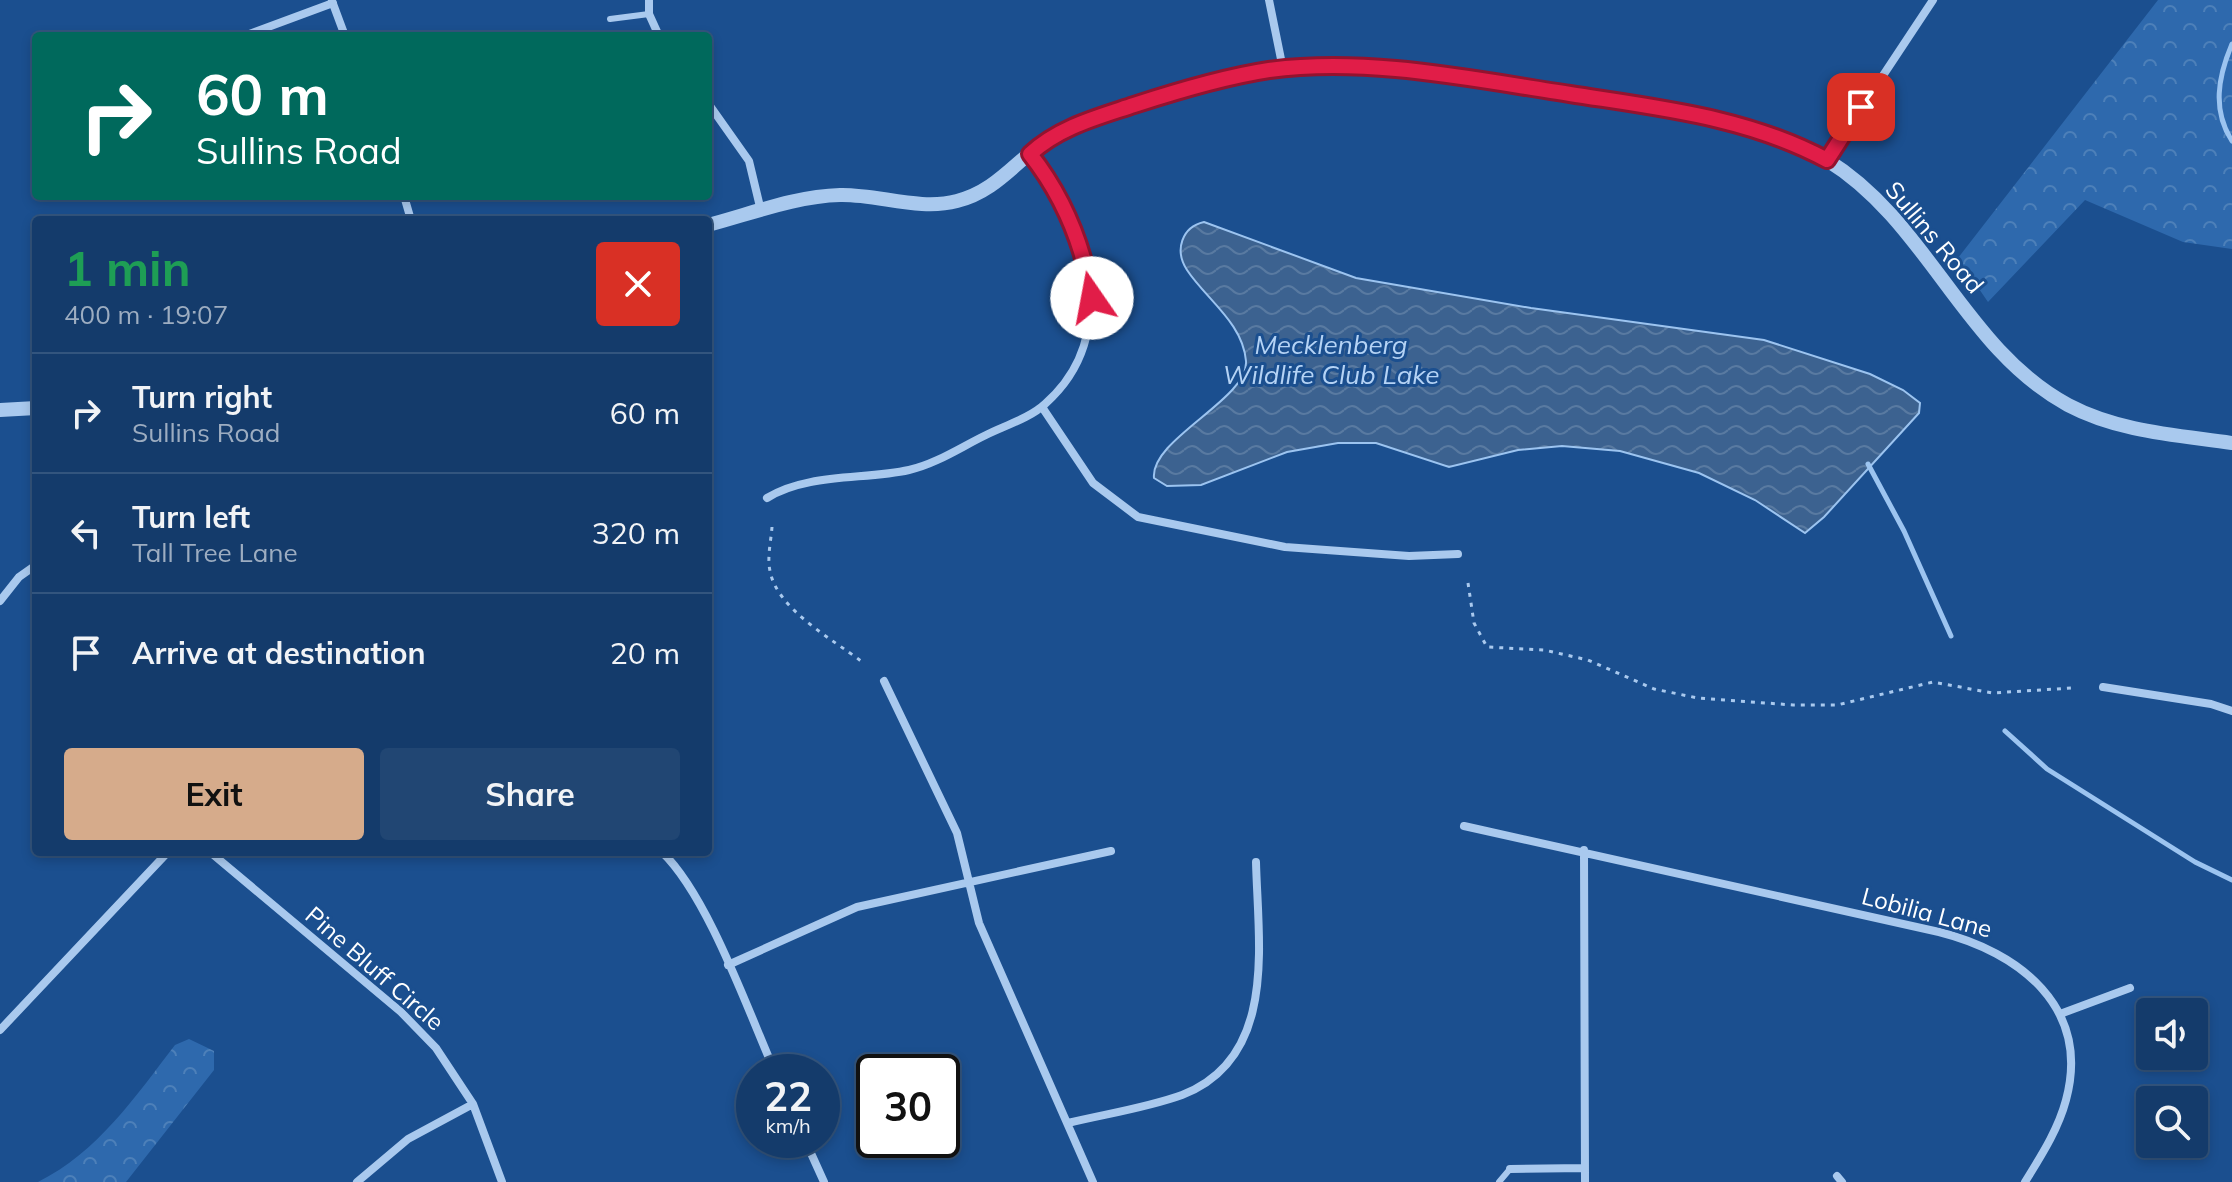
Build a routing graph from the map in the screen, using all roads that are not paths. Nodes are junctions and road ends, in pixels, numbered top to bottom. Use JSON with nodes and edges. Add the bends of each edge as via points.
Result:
{"nodes":[{"id":1,"x":649,"y":0,"type":"edge"},
{"id":2,"x":1269,"y":0,"type":"edge"},
{"id":3,"x":1933,"y":0,"type":"edge"},
{"id":4,"x":333,"y":1,"type":"edge"},
{"id":5,"x":649,"y":14,"type":"junction"},
{"id":6,"x":610,"y":19,"type":"dead end"},
{"id":7,"x":254,"y":32,"type":"edge"},
{"id":8,"x":344,"y":32,"type":"edge"},
{"id":9,"x":657,"y":32,"type":"edge"},
{"id":10,"x":1283,"y":69,"type":"junction"},
{"id":11,"x":712,"y":109,"type":"edge"},
{"id":12,"x":1030,"y":154,"type":"junction"},
{"id":13,"x":1827,"y":160,"type":"junction"},
{"id":14,"x":761,"y":211,"type":"junction"},
{"id":15,"x":712,"y":224,"type":"edge"},
{"id":16,"x":1042,"y":407,"type":"junction"},
{"id":17,"x":32,"y":408,"type":"edge"},
{"id":18,"x":0,"y":410,"type":"edge"},
{"id":19,"x":2232,"y":443,"type":"edge"},
{"id":20,"x":767,"y":498,"type":"dead end"},
{"id":21,"x":1458,"y":554,"type":"dead end"},
{"id":22,"x":32,"y":568,"type":"edge"},
{"id":23,"x":0,"y":601,"type":"edge"},
{"id":24,"x":884,"y":681,"type":"dead end"},
{"id":25,"x":2103,"y":687,"type":"dead end"},
{"id":26,"x":2232,"y":711,"type":"edge"},
{"id":27,"x":1464,"y":826,"type":"dead end"},
{"id":28,"x":1584,"y":850,"type":"junction"},
{"id":29,"x":1111,"y":851,"type":"dead end"},
{"id":30,"x":164,"y":856,"type":"edge"},
{"id":31,"x":215,"y":856,"type":"edge"},
{"id":32,"x":665,"y":856,"type":"edge"},
{"id":33,"x":1256,"y":862,"type":"dead end"},
{"id":34,"x":969,"y":882,"type":"junction"},
{"id":35,"x":728,"y":965,"type":"junction"},
{"id":36,"x":2130,"y":988,"type":"dead end"},
{"id":37,"x":2060,"y":1014,"type":"junction"},
{"id":38,"x":0,"y":1030,"type":"edge"},
{"id":39,"x":767,"y":1054,"type":"edge"},
{"id":40,"x":473,"y":1104,"type":"junction"},
{"id":41,"x":1068,"y":1123,"type":"junction"},
{"id":42,"x":813,"y":1158,"type":"edge"},
{"id":43,"x":1585,"y":1168,"type":"junction"},
{"id":44,"x":1510,"y":1169,"type":"joint"},
{"id":45,"x":357,"y":1182,"type":"edge"},
{"id":46,"x":502,"y":1182,"type":"edge"},
{"id":47,"x":824,"y":1182,"type":"edge"},
{"id":48,"x":1093,"y":1182,"type":"edge"},
{"id":49,"x":1499,"y":1182,"type":"edge"},
{"id":50,"x":1585,"y":1182,"type":"edge"},
{"id":51,"x":2025,"y":1182,"type":"edge"}],
"edges":[{"from":1,"to":5,"type":"street"},
{"from":2,"to":10,"type":"street"},
{"from":3,"to":13,"type":"street"},
{"from":4,"to":7,"type":"street"},
{"from":4,"to":8,"type":"street"},
{"from":5,"to":6,"type":"lane"},
{"from":5,"to":9,"type":"street"},
{"from":10,"to":12,"type":"street","name":"Sullins Road","via":[[1215,81],[1098,116]]},
{"from":10,"to":13,"type":"street","name":"Sullins Road","via":[[1394,69],[1705,115],[1753,128]]},
{"from":11,"to":14,"type":"street","via":[[749,161]]},
{"from":12,"to":14,"type":"street","name":"Sullins Road","via":[[986,190],[951,203],[836,195]]},
{"from":12,"to":16,"type":"street","via":[[1060,195],[1087,268],[1092,298],[1083,351],[1071,375]]},
{"from":13,"to":19,"type":"street","name":"Sullins Road","via":[[1885,206],[1999,350],[2042,389],[2121,425]]},
{"from":14,"to":15,"type":"street","name":"Sullins Road"},
{"from":16,"to":20,"type":"street","via":[[923,466],[794,486]]},
{"from":16,"to":21,"type":"street","via":[[1093,483],[1138,517],[1285,547]]},
{"from":17,"to":18,"type":"street"},
{"from":22,"to":23,"type":"street"},
{"from":24,"to":34,"type":"street","via":[[957,833]]},
{"from":25,"to":26,"type":"street"},
{"from":27,"to":28,"type":"street","name":"Lobilia Lane"},
{"from":28,"to":37,"type":"street","name":"Lobilia Lane","via":[[1974,941],[2019,966]]},
{"from":28,"to":43,"type":"street"},
{"from":29,"to":34,"type":"street"},
{"from":30,"to":38,"type":"street"},
{"from":31,"to":40,"type":"street","name":"Pine Bluff Circle","via":[[415,1025]]},
{"from":32,"to":35,"type":"street","via":[[688,884]]},
{"from":33,"to":41,"type":"street","via":[[1258,995],[1238,1051],[1219,1072],[1181,1095]]},
{"from":34,"to":35,"type":"street","via":[[857,907]]},
{"from":34,"to":41,"type":"street","via":[[989,948]]},
{"from":35,"to":39,"type":"street"},
{"from":36,"to":37,"type":"street"},
{"from":37,"to":51,"type":"street","name":"Lobilia Lane","via":[[2069,1086],[2056,1128]]},
{"from":40,"to":45,"type":"street","via":[[408,1139]]},
{"from":40,"to":46,"type":"street","name":"Pine Bluff Circle"},
{"from":41,"to":48,"type":"street"},
{"from":42,"to":47,"type":"street"},
{"from":43,"to":44,"type":"street"},
{"from":43,"to":50,"type":"street"},
{"from":44,"to":49,"type":"lane"}]}
